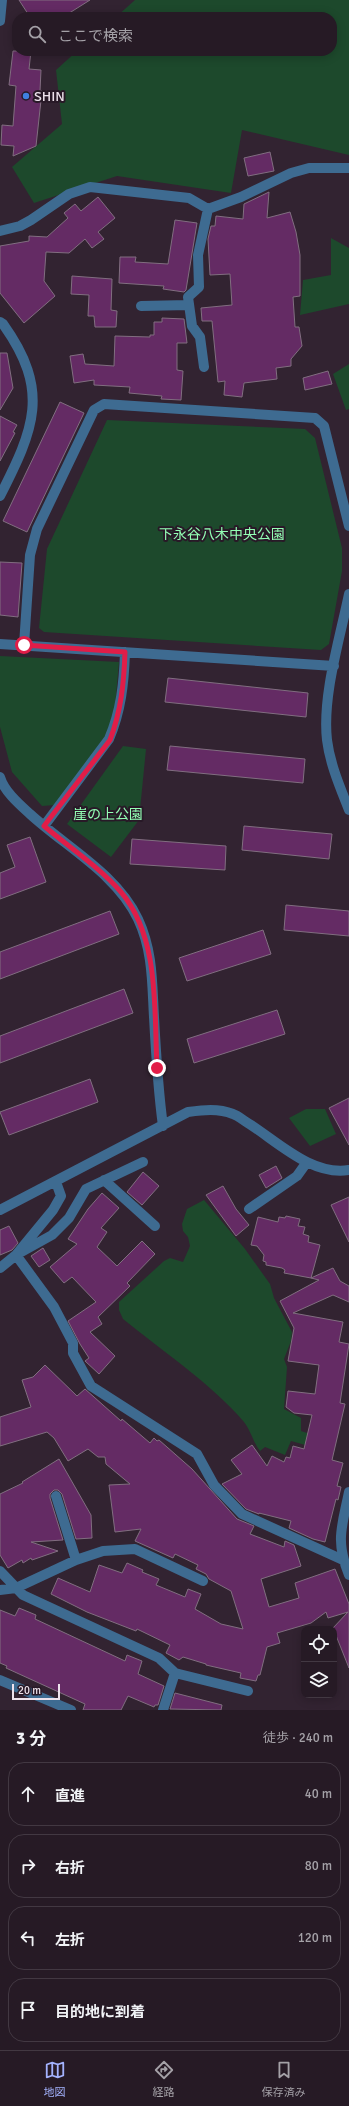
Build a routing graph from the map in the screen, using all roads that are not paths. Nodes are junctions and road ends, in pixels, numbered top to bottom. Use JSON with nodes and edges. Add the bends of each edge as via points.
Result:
{"nodes":[{"id":1,"x":2,"y":0,"type":"edge"},
{"id":2,"x":0,"y":21,"type":"edge"},
{"id":3,"x":349,"y":168,"type":"edge"},
{"id":4,"x":208,"y":209,"type":"junction"},
{"id":5,"x":0,"y":230,"type":"edge"},
{"id":6,"x":189,"y":305,"type":"junction"},
{"id":7,"x":141,"y":306,"type":"dead end"},
{"id":8,"x":0,"y":322,"type":"edge"},
{"id":9,"x":204,"y":368,"type":"dead end"},
{"id":10,"x":0,"y":496,"type":"edge"},
{"id":11,"x":349,"y":526,"type":"edge"},
{"id":12,"x":349,"y":594,"type":"edge"},
{"id":13,"x":0,"y":644,"type":"edge"},
{"id":14,"x":24,"y":645,"type":"junction"},
{"id":15,"x":125,"y":652,"type":"junction"},
{"id":16,"x":334,"y":666,"type":"junction"},
{"id":17,"x":1,"y":782,"type":"edge"},
{"id":18,"x":349,"y":810,"type":"edge"},
{"id":19,"x":44,"y":826,"type":"junction"},
{"id":20,"x":163,"y":1126,"type":"junction"},
{"id":21,"x":143,"y":1162,"type":"dead end"},
{"id":22,"x":307,"y":1162,"type":"junction"},
{"id":23,"x":349,"y":1170,"type":"edge"},
{"id":24,"x":104,"y":1180,"type":"junction"},
{"id":25,"x":56,"y":1182,"type":"junction"},
{"id":26,"x":249,"y":1209,"type":"dead end"},
{"id":27,"x":0,"y":1210,"type":"edge"},
{"id":28,"x":154,"y":1226,"type":"dead end"},
{"id":29,"x":16,"y":1255,"type":"junction"},
{"id":30,"x":0,"y":1268,"type":"edge"},
{"id":31,"x":349,"y":1492,"type":"edge"},
{"id":32,"x":56,"y":1496,"type":"dead end"},
{"id":33,"x":344,"y":1537,"type":"edge"},
{"id":34,"x":76,"y":1560,"type":"junction"},
{"id":35,"x":343,"y":1560,"type":"junction"},
{"id":36,"x":330,"y":1563,"type":"dead end"},
{"id":37,"x":0,"y":1571,"type":"edge"},
{"id":38,"x":349,"y":1575,"type":"edge"},
{"id":39,"x":203,"y":1581,"type":"dead end"},
{"id":40,"x":16,"y":1588,"type":"junction"},
{"id":41,"x":0,"y":1590,"type":"edge"},
{"id":42,"x":175,"y":1673,"type":"junction"},
{"id":43,"x":0,"y":1680,"type":"edge"},
{"id":44,"x":248,"y":1691,"type":"dead end"},
{"id":45,"x":71,"y":1710,"type":"edge"},
{"id":46,"x":163,"y":1710,"type":"edge"}],
"edges":[{"from":1,"to":2,"type":"street"},
{"from":3,"to":4,"type":"street","via":[[309,168],[290,173],[241,197]]},
{"from":4,"to":5,"type":"street","via":[[189,198],[90,187],[69,194],[20,226]]},
{"from":4,"to":6,"type":"street","via":[[198,255],[199,287],[188,297]]},
{"from":6,"to":7,"type":"street"},
{"from":6,"to":9,"type":"street","via":[[192,326],[200,337]]},
{"from":8,"to":10,"type":"street","via":[[23,355],[32,389],[28,436]]},
{"from":11,"to":14,"type":"street","via":[[324,426],[315,418],[104,404],[94,410],[37,529],[30,555]]},
{"from":12,"to":16,"type":"street"},
{"from":13,"to":14,"type":"street"},
{"from":14,"to":15,"type":"street"},
{"from":15,"to":16,"type":"street"},
{"from":15,"to":19,"type":"street","via":[[123,691],[110,740]]},
{"from":16,"to":18,"type":"street","via":[[327,706],[327,740],[335,775]]},
{"from":17,"to":19,"type":"street","via":[[19,804]]},
{"from":19,"to":20,"type":"street","via":[[102,873],[121,892],[138,918],[151,956],[158,1093]]},
{"from":20,"to":22,"type":"street","via":[[188,1112],[211,1109],[234,1114]]},
{"from":20,"to":25,"type":"street"},
{"from":21,"to":24,"type":"street"},
{"from":22,"to":23,"type":"street","via":[[338,1172]]},
{"from":22,"to":26,"type":"street","via":[[297,1176]]},
{"from":24,"to":28,"type":"street"},
{"from":24,"to":29,"type":"street","via":[[86,1189],[69,1218],[52,1235]]},
{"from":25,"to":27,"type":"street"},
{"from":25,"to":29,"type":"street","via":[[60,1196],[53,1210]]},
{"from":29,"to":30,"type":"street"},
{"from":29,"to":35,"type":"street","via":[[54,1307],[73,1342],[73,1353],[91,1386],[197,1454],[214,1485],[242,1514]]},
{"from":31,"to":33,"type":"street"},
{"from":32,"to":34,"type":"street"},
{"from":33,"to":35,"type":"street"},
{"from":34,"to":39,"type":"street","via":[[103,1551],[135,1549]]},
{"from":34,"to":40,"type":"street"},
{"from":35,"to":36,"type":"street"},
{"from":35,"to":38,"type":"street"},
{"from":37,"to":40,"type":"street"},
{"from":40,"to":41,"type":"street"},
{"from":40,"to":42,"type":"street","via":[[23,1595],[159,1658]]},
{"from":42,"to":44,"type":"street"},
{"from":42,"to":46,"type":"street"},
{"from":43,"to":45,"type":"street"}]}
